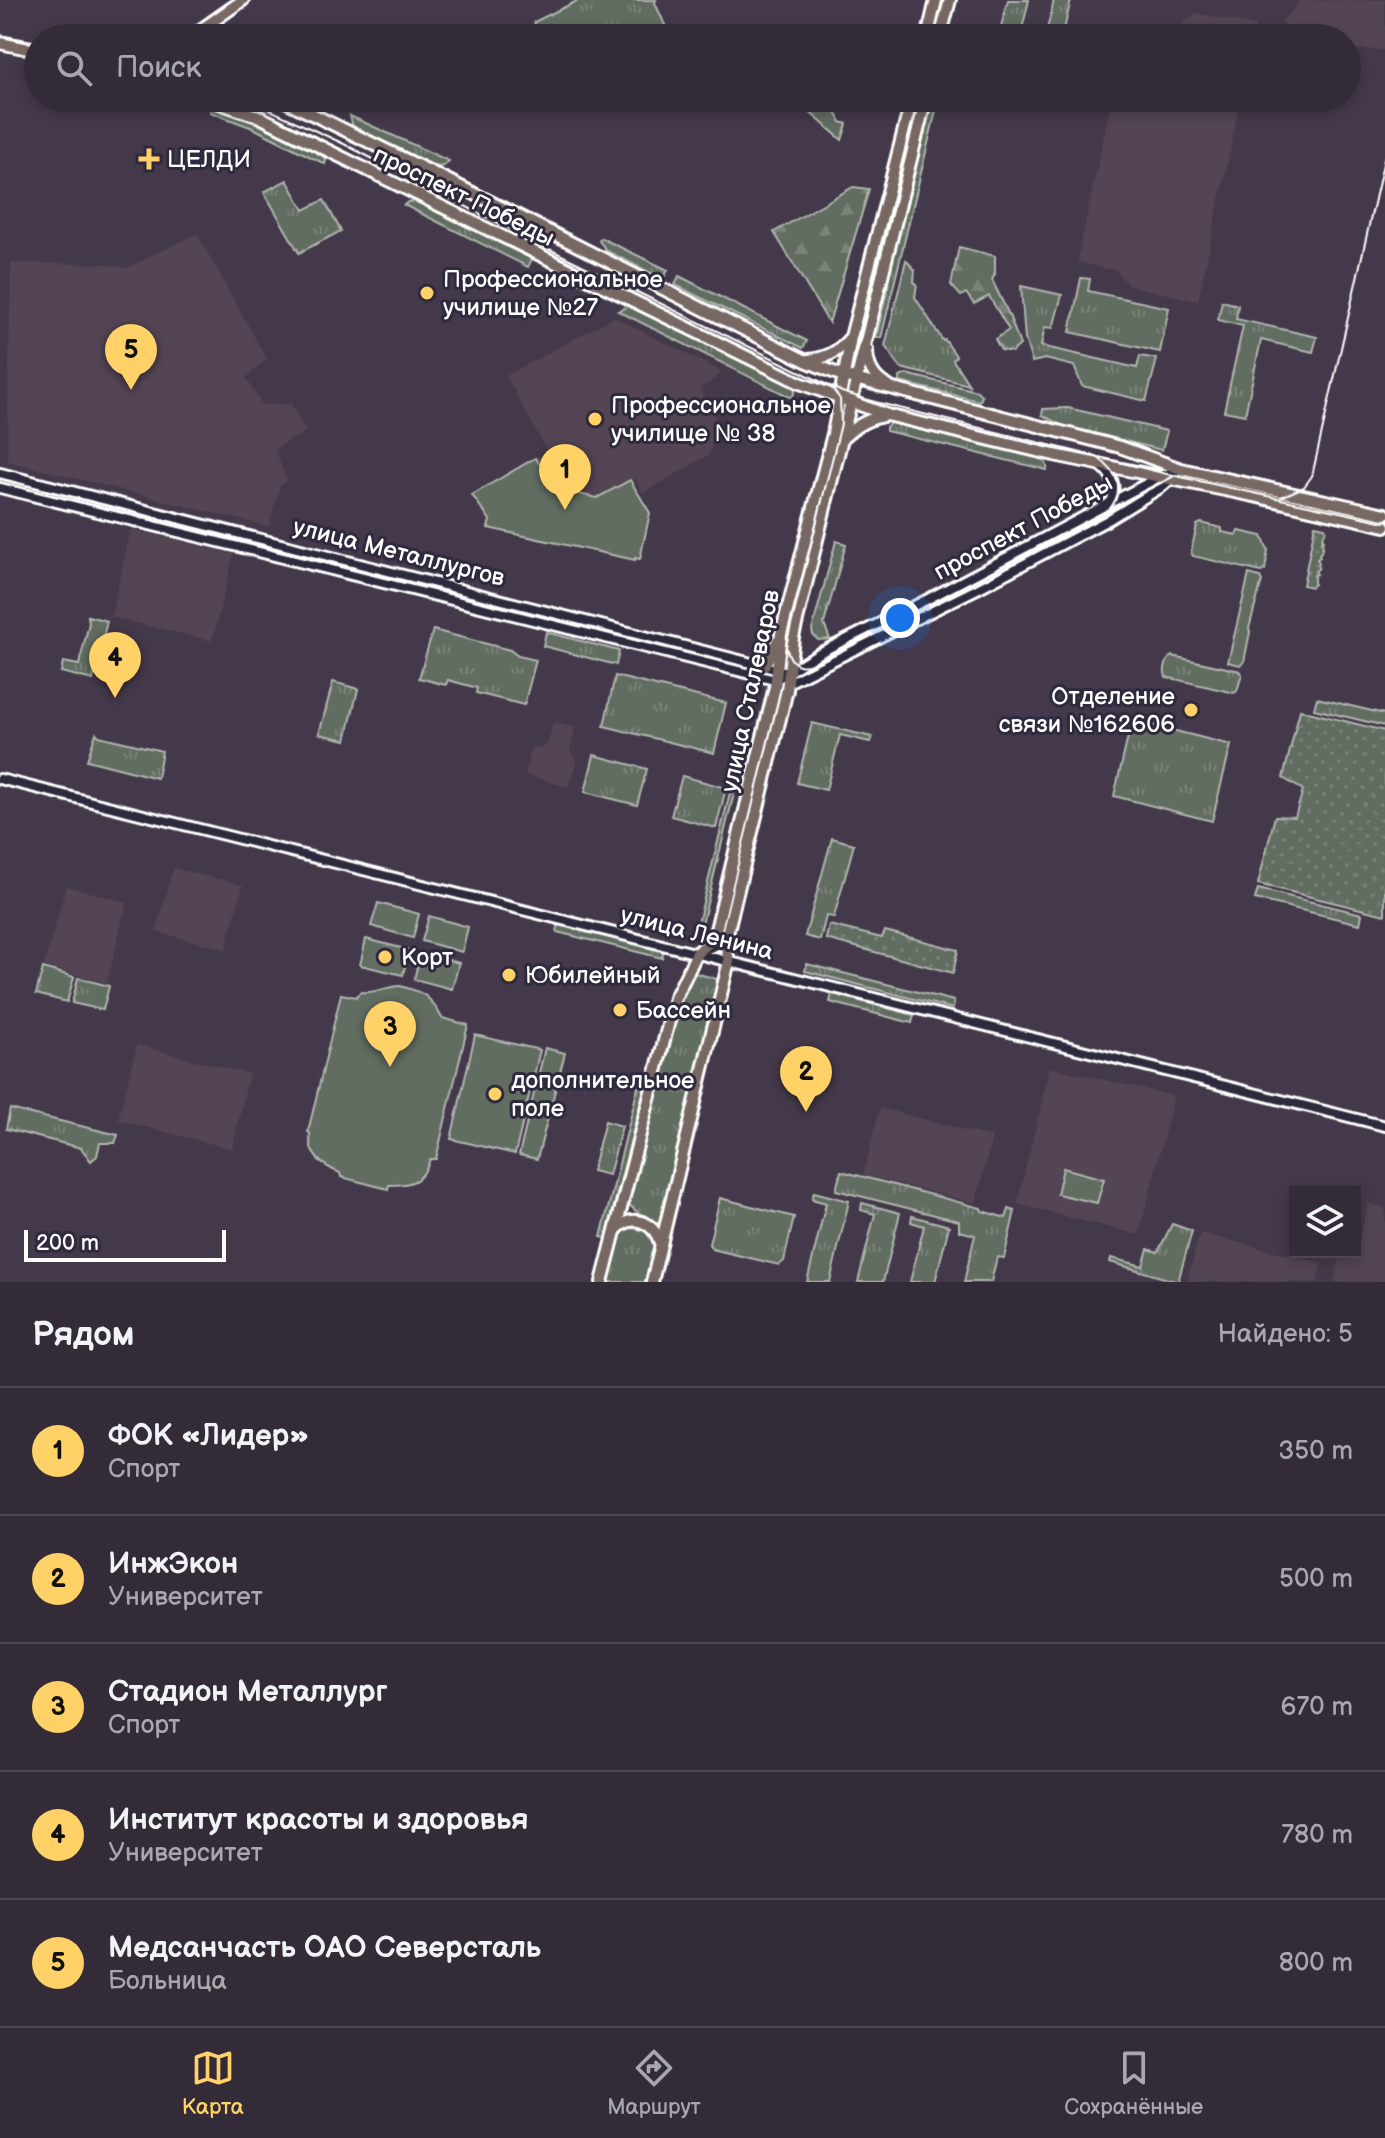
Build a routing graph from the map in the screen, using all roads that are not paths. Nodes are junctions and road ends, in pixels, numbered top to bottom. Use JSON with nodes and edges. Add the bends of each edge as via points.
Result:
{"nodes":[{"id":1,"x":243,"y":0,"type":"edge"},
{"id":2,"x":936,"y":0,"type":"edge"},
{"id":3,"x":950,"y":0,"type":"edge"},
{"id":4,"x":209,"y":24,"type":"edge"},
{"id":5,"x":930,"y":24,"type":"edge"},
{"id":6,"x":944,"y":24,"type":"edge"},
{"id":7,"x":0,"y":43,"type":"edge"},
{"id":8,"x":24,"y":48,"type":"edge"},
{"id":9,"x":245,"y":112,"type":"edge"},
{"id":10,"x":308,"y":112,"type":"edge"},
{"id":11,"x":908,"y":112,"type":"edge"},
{"id":12,"x":923,"y":112,"type":"edge"},
{"id":13,"x":851,"y":337,"type":"junction"},
{"id":14,"x":866,"y":341,"type":"junction"},
{"id":15,"x":806,"y":361,"type":"junction"},
{"id":16,"x":843,"y":376,"type":"junction"},
{"id":17,"x":858,"y":380,"type":"junction"},
{"id":18,"x":893,"y":389,"type":"junction"},
{"id":19,"x":840,"y":399,"type":"junction"},
{"id":20,"x":852,"y":402,"type":"junction"},
{"id":21,"x":887,"y":415,"type":"junction"},
{"id":22,"x":844,"y":437,"type":"junction"},
{"id":23,"x":1142,"y":454,"type":"junction"},
{"id":24,"x":1097,"y":464,"type":"junction"},
{"id":25,"x":1181,"y":469,"type":"junction"},
{"id":26,"x":1135,"y":472,"type":"junction"},
{"id":27,"x":0,"y":473,"type":"edge"},
{"id":28,"x":1166,"y":478,"type":"junction"},
{"id":29,"x":0,"y":488,"type":"edge"},
{"id":30,"x":1102,"y":509,"type":"junction"},
{"id":31,"x":1385,"y":514,"type":"edge"},
{"id":32,"x":1385,"y":526,"type":"edge"},
{"id":33,"x":781,"y":634,"type":"junction"},
{"id":34,"x":764,"y":666,"type":"junction"},
{"id":35,"x":782,"y":676,"type":"junction"},
{"id":36,"x":0,"y":779,"type":"edge"},
{"id":37,"x":725,"y":942,"type":"junction"},
{"id":38,"x":697,"y":953,"type":"junction"},
{"id":39,"x":729,"y":961,"type":"junction"},
{"id":40,"x":1385,"y":1126,"type":"edge"},
{"id":41,"x":615,"y":1231,"type":"junction"},
{"id":42,"x":660,"y":1245,"type":"junction"},
{"id":43,"x":602,"y":1282,"type":"edge"},
{"id":44,"x":652,"y":1282,"type":"edge"}],
"edges":[{"from":1,"to":4,"type":"main road"},
{"from":2,"to":5,"type":"main road"},
{"from":3,"to":6,"type":"main road"},
{"from":7,"to":8,"type":"main road"},
{"from":9,"to":19,"type":"main road","name":"проспект Победы"},
{"from":10,"to":15,"type":"main road","name":"проспект Победы"},
{"from":11,"to":13,"type":"main road","name":"улица Сталеваров"},
{"from":12,"to":14,"type":"main road","name":"улица Сталеваров"},
{"from":13,"to":15,"type":"main road","via":[[839,350]]},
{"from":13,"to":16,"type":"main road","name":"улица Сталеваров"},
{"from":14,"to":17,"type":"main road","name":"улица Сталеваров"},
{"from":14,"to":18,"type":"main road","via":[[871,371]]},
{"from":15,"to":16,"type":"main road","name":"проспект Победы"},
{"from":16,"to":17,"type":"main road","name":"проспект Победы"},
{"from":16,"to":19,"type":"main road","name":"улица Сталеваров"},
{"from":17,"to":18,"type":"main road","name":"проспект Победы"},
{"from":17,"to":20,"type":"main road","name":"улица Сталеваров"},
{"from":18,"to":23,"type":"main road","name":"проспект Победы"},
{"from":19,"to":20,"type":"main road","name":"проспект Победы"},
{"from":19,"to":33,"type":"main road","name":"улица Сталеваров"},
{"from":20,"to":21,"type":"main road","name":"проспект Победы"},
{"from":20,"to":22,"type":"main road","name":"улица Сталеваров"},
{"from":21,"to":22,"type":"main road","via":[[855,426]]},
{"from":21,"to":24,"type":"main road","name":"проспект Победы"},
{"from":22,"to":35,"type":"main road","name":"улица Сталеваров"},
{"from":23,"to":25,"type":"main road","name":"проспект Победы"},
{"from":23,"to":26,"type":"main road","via":[[1144,467]]},
{"from":24,"to":26,"type":"main road","name":"проспект Победы"},
{"from":24,"to":30,"type":"street","via":[[1108,471],[1114,486],[1112,500]]},
{"from":25,"to":28,"type":"street","name":"проспект Победы"},
{"from":25,"to":31,"type":"main road","name":"проспект Победы"},
{"from":26,"to":28,"type":"main road","name":"проспект Победы"},
{"from":27,"to":34,"type":"street","name":"улица Металлургов"},
{"from":28,"to":30,"type":"street","name":"проспект Победы"},
{"from":28,"to":32,"type":"main road","name":"проспект Победы"},
{"from":28,"to":35,"type":"street","name":"проспект Победы","via":[[1162,487],[1122,512],[956,600]]},
{"from":29,"to":35,"type":"street","name":"улица Металлургов"},
{"from":30,"to":35,"type":"street","name":"проспект Победы"},
{"from":33,"to":34,"type":"main road"},
{"from":33,"to":35,"type":"main road","name":"улица Сталеваров"},
{"from":34,"to":35,"type":"street","name":"улица Металлургов"},
{"from":35,"to":37,"type":"main road","name":"улица Сталеваров"},
{"from":35,"to":38,"type":"main road","name":"улица Сталеваров","via":[[775,687],[714,938]]},
{"from":36,"to":38,"type":"street","name":"улица Ленина"},
{"from":37,"to":38,"type":"street"},
{"from":37,"to":39,"type":"main road","name":"улица Сталеваров"},
{"from":38,"to":39,"type":"street","name":"улица Ленина"},
{"from":38,"to":41,"type":"main road","name":"улица Сталеваров","via":[[675,998]]},
{"from":39,"to":40,"type":"street","name":"улица Ленина"},
{"from":39,"to":42,"type":"main road","name":"улица Сталеваров"},
{"from":41,"to":42,"type":"main road","via":[[622,1222],[642,1222],[654,1230]]},
{"from":41,"to":43,"type":"main road","name":"улица Сталеваров"},
{"from":42,"to":44,"type":"main road","name":"улица Сталеваров"}]}
